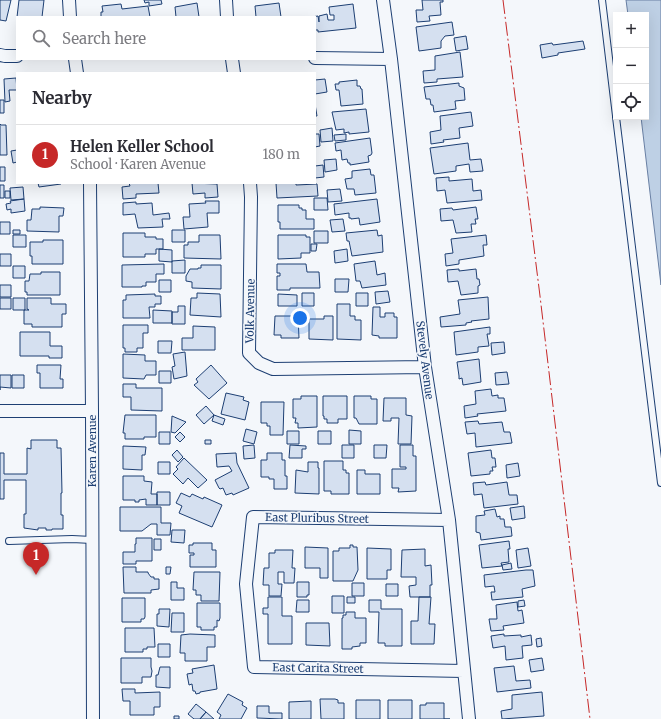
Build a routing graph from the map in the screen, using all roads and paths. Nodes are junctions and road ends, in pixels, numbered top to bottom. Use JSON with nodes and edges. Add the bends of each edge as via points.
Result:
{"nodes":[{"id":1,"x":69,"y":0,"type":"edge"},
{"id":2,"x":226,"y":0,"type":"edge"},
{"id":3,"x":383,"y":0,"type":"edge"},
{"id":4,"x":602,"y":0,"type":"edge"},
{"id":5,"x":70,"y":16,"type":"edge"},
{"id":6,"x":227,"y":16,"type":"edge"},
{"id":7,"x":0,"y":54,"type":"edge"},
{"id":8,"x":16,"y":56,"type":"edge"},
{"id":9,"x":316,"y":58,"type":"edge"},
{"id":10,"x":391,"y":59,"type":"junction"},
{"id":11,"x":75,"y":60,"type":"edge"},
{"id":12,"x":232,"y":60,"type":"edge"},
{"id":13,"x":77,"y":72,"type":"edge"},
{"id":14,"x":234,"y":72,"type":"edge"},
{"id":15,"x":613,"y":91,"type":"edge"},
{"id":16,"x":616,"y":120,"type":"edge"},
{"id":17,"x":90,"y":184,"type":"edge"},
{"id":18,"x":250,"y":184,"type":"edge"},
{"id":19,"x":425,"y":368,"type":"junction"},
{"id":20,"x":0,"y":411,"type":"edge"},
{"id":21,"x":92,"y":411,"type":"junction"},
{"id":22,"x":661,"y":483,"type":"edge"},
{"id":23,"x":449,"y":520,"type":"junction"},
{"id":24,"x":92,"y":540,"type":"junction"},
{"id":25,"x":9,"y":541,"type":"dead end"},
{"id":26,"x":246,"y":584,"type":"joint"},
{"id":27,"x":464,"y":671,"type":"junction"},
{"id":28,"x":93,"y":719,"type":"edge"},
{"id":29,"x":469,"y":719,"type":"edge"}],
"edges":[{"from":1,"to":5,"type":"street"},
{"from":2,"to":6,"type":"street"},
{"from":3,"to":10,"type":"street","name":"Stevely Avenue"},
{"from":4,"to":15,"type":"lane"},
{"from":7,"to":8,"type":"street"},
{"from":9,"to":10,"type":"street"},
{"from":10,"to":19,"type":"street","name":"Stevely Avenue"},
{"from":11,"to":13,"type":"street"},
{"from":12,"to":14,"type":"street"},
{"from":16,"to":22,"type":"lane"},
{"from":17,"to":21,"type":"street","name":"Karen Avenue"},
{"from":18,"to":19,"type":"street","name":"Volk Avenue","via":[[249,353],[259,364],[273,369]]},
{"from":19,"to":23,"type":"street","name":"Stevely Avenue"},
{"from":20,"to":21,"type":"street"},
{"from":21,"to":24,"type":"street","name":"Karen Avenue"},
{"from":23,"to":26,"type":"street","name":"East Pluribus Street","via":[[253,517]]},
{"from":23,"to":27,"type":"street","name":"Stevely Avenue"},
{"from":24,"to":25,"type":"lane"},
{"from":24,"to":28,"type":"street","name":"Karen Avenue"},
{"from":26,"to":27,"type":"street","name":"East Carita Street","via":[[254,667]]},
{"from":27,"to":29,"type":"street","name":"Stevely Avenue"}]}
